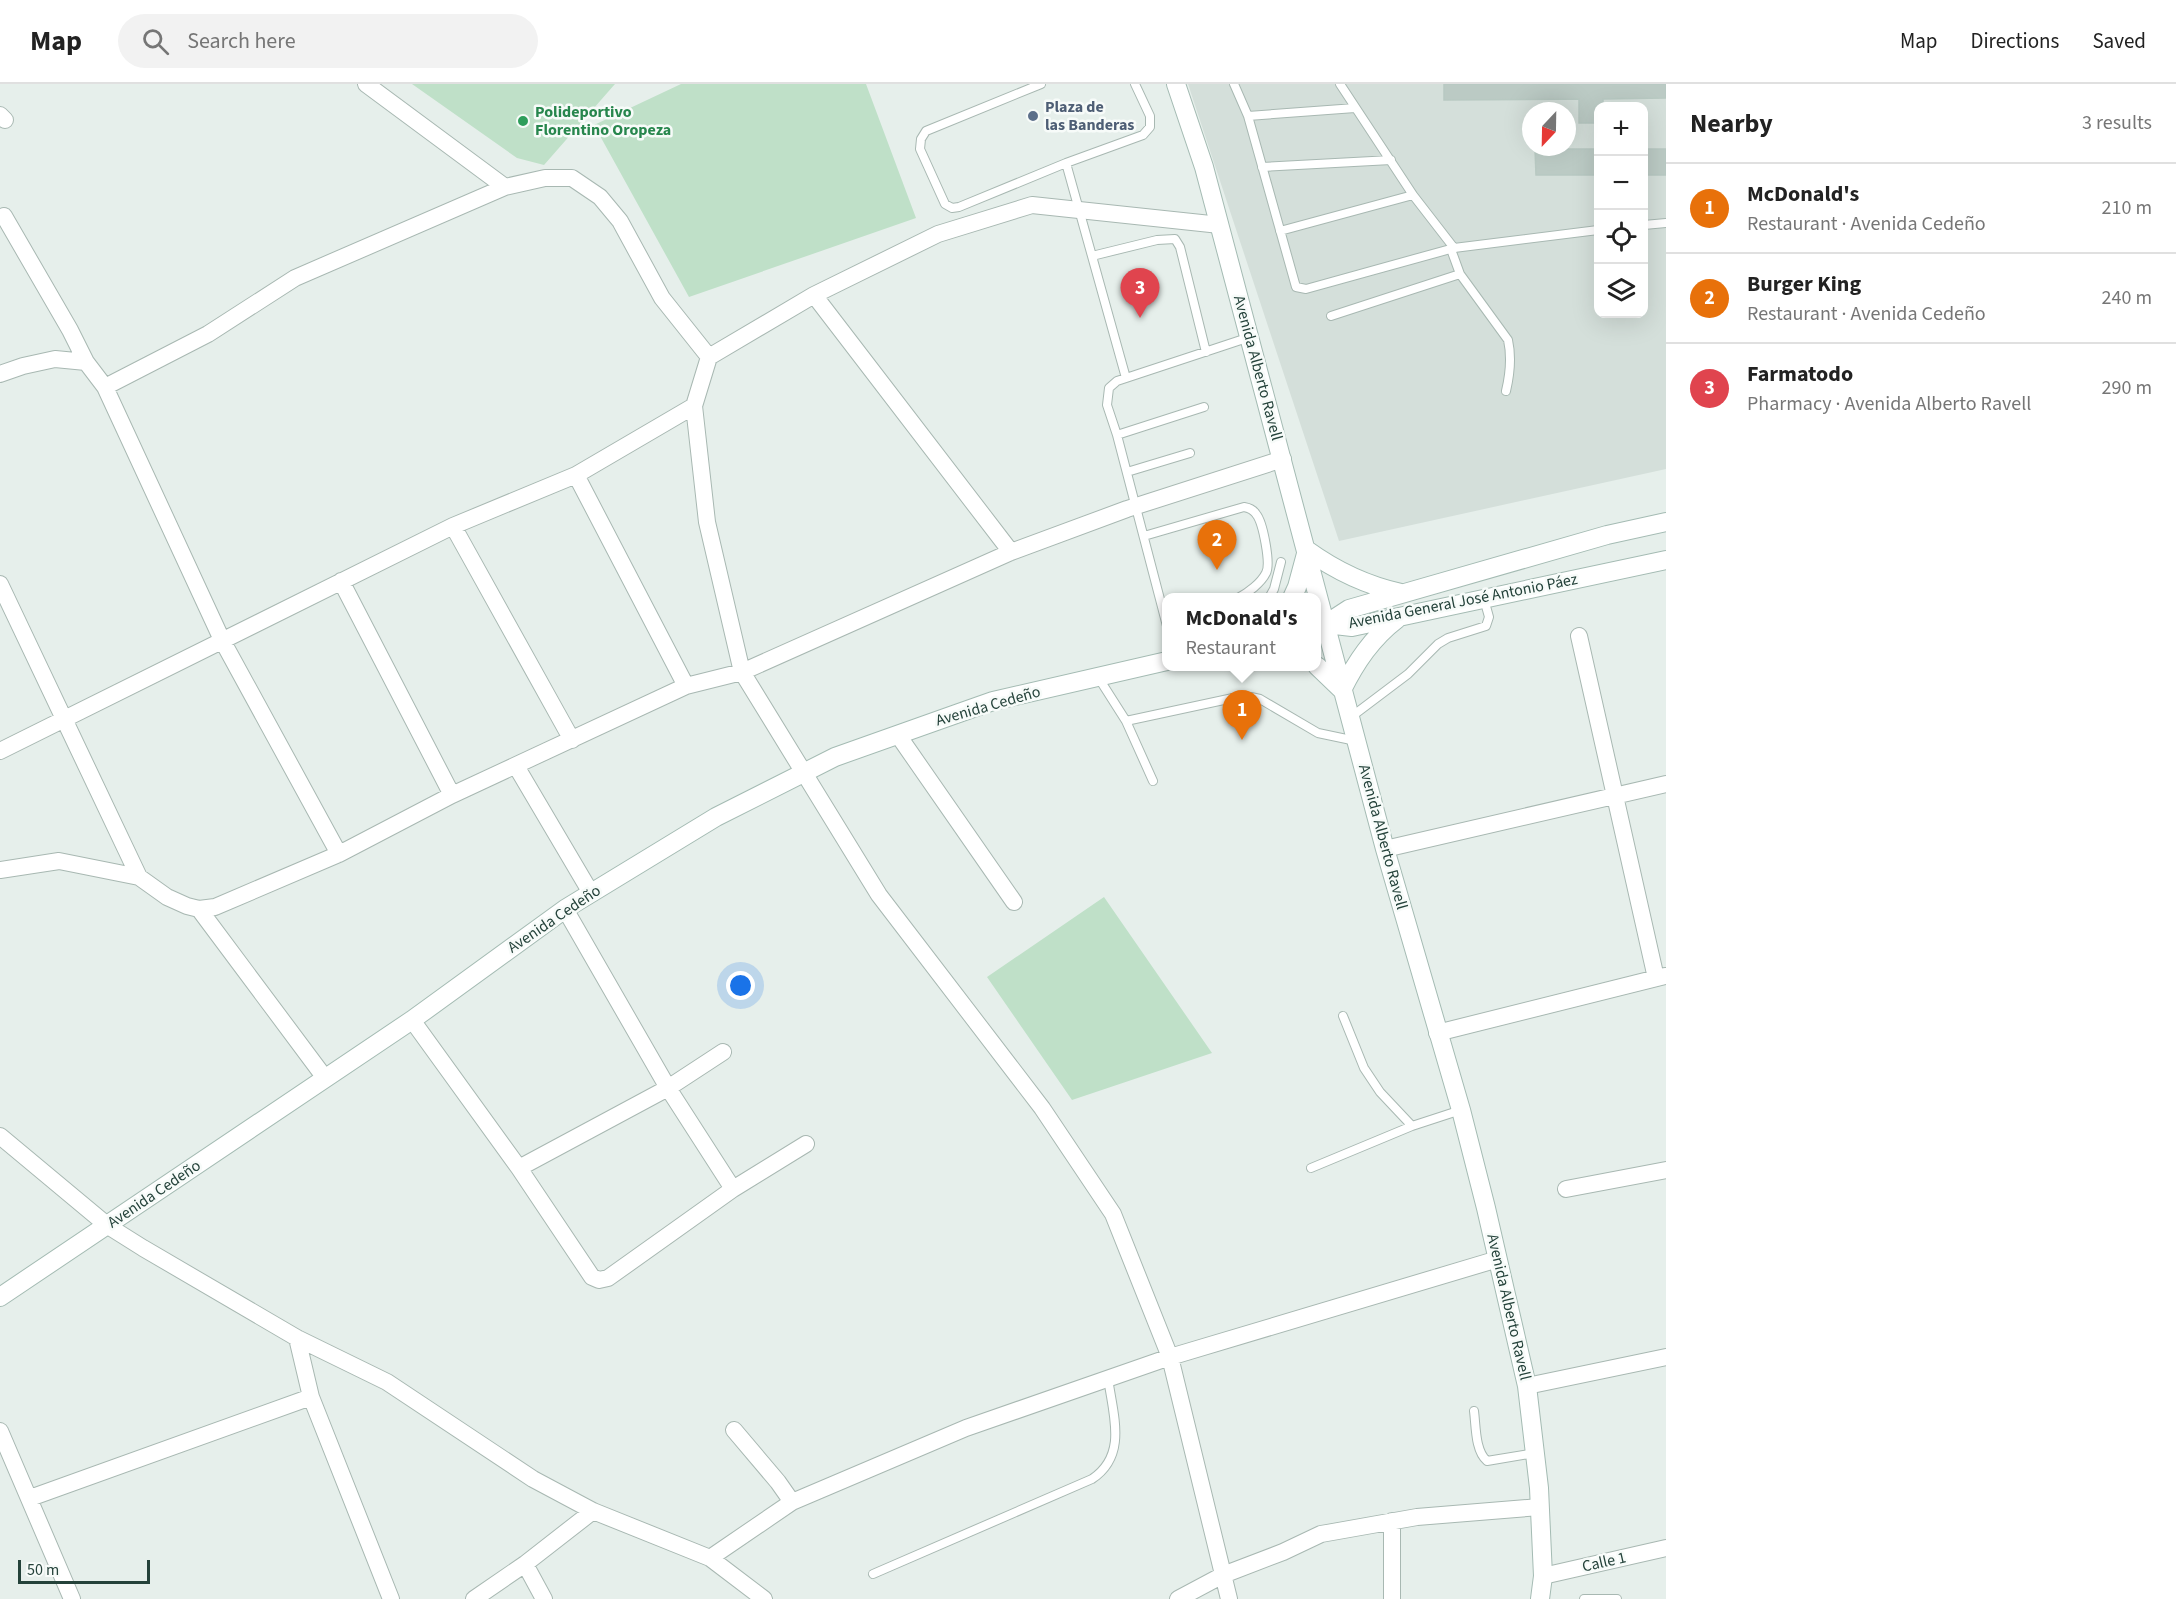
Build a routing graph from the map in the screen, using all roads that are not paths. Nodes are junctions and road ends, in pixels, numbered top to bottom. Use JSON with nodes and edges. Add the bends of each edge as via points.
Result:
{"nodes":[{"id":1,"x":366,"y":84,"type":"edge"},
{"id":2,"x":1041,"y":84,"type":"edge"},
{"id":3,"x":1135,"y":84,"type":"edge"},
{"id":4,"x":1176,"y":84,"type":"edge"},
{"id":5,"x":1234,"y":84,"type":"edge"},
{"id":6,"x":1340,"y":84,"type":"edge"},
{"id":7,"x":1355,"y":108,"type":"junction"},
{"id":8,"x":1248,"y":116,"type":"junction"},
{"id":9,"x":1391,"y":160,"type":"junction"},
{"id":10,"x":1066,"y":164,"type":"junction"},
{"id":11,"x":1262,"y":167,"type":"junction"},
{"id":12,"x":505,"y":187,"type":"junction"},
{"id":13,"x":1413,"y":195,"type":"junction"},
{"id":14,"x":1079,"y":210,"type":"junction"},
{"id":15,"x":4,"y":216,"type":"dead end"},
{"id":16,"x":1666,"y":223,"type":"edge"},
{"id":17,"x":1220,"y":225,"type":"junction"},
{"id":18,"x":1648,"y":225,"type":"edge"},
{"id":19,"x":1280,"y":231,"type":"junction"},
{"id":20,"x":1594,"y":231,"type":"edge"},
{"id":21,"x":1454,"y":248,"type":"junction"},
{"id":22,"x":1092,"y":256,"type":"junction"},
{"id":23,"x":1460,"y":274,"type":"junction"},
{"id":24,"x":814,"y":295,"type":"junction"},
{"id":25,"x":1331,"y":316,"type":"dead end"},
{"id":26,"x":1250,"y":337,"type":"junction"},
{"id":27,"x":1206,"y":352,"type":"junction"},
{"id":28,"x":709,"y":357,"type":"junction"},
{"id":29,"x":86,"y":362,"type":"junction"},
{"id":30,"x":0,"y":374,"type":"edge"},
{"id":31,"x":1126,"y":378,"type":"junction"},
{"id":32,"x":105,"y":387,"type":"junction"},
{"id":33,"x":1506,"y":391,"type":"dead end"},
{"id":34,"x":694,"y":406,"type":"junction"},
{"id":35,"x":1204,"y":407,"type":"dead end"},
{"id":36,"x":1117,"y":435,"type":"junction"},
{"id":37,"x":1190,"y":453,"type":"dead end"},
{"id":38,"x":1283,"y":459,"type":"junction"},
{"id":39,"x":1127,"y":472,"type":"junction"},
{"id":40,"x":576,"y":475,"type":"junction"},
{"id":41,"x":1136,"y":506,"type":"junction"},
{"id":42,"x":1666,"y":522,"type":"edge"},
{"id":43,"x":453,"y":526,"type":"junction"},
{"id":44,"x":1144,"y":536,"type":"junction"},
{"id":45,"x":1307,"y":550,"type":"junction"},
{"id":46,"x":1011,"y":552,"type":"junction"},
{"id":47,"x":1666,"y":560,"type":"edge"},
{"id":48,"x":1281,"y":562,"type":"dead end"},
{"id":49,"x":341,"y":581,"type":"junction"},
{"id":50,"x":0,"y":584,"type":"edge"},
{"id":51,"x":1244,"y":593,"type":"edge"},
{"id":52,"x":1272,"y":593,"type":"edge"},
{"id":53,"x":1294,"y":593,"type":"edge"},
{"id":54,"x":1316,"y":593,"type":"edge"},
{"id":55,"x":1402,"y":594,"type":"junction"},
{"id":56,"x":1484,"y":598,"type":"junction"},
{"id":57,"x":1162,"y":605,"type":"edge"},
{"id":58,"x":1401,"y":616,"type":"junction"},
{"id":59,"x":1322,"y":625,"type":"edge"},
{"id":60,"x":1579,"y":636,"type":"dead end"},
{"id":61,"x":222,"y":640,"type":"junction"},
{"id":62,"x":1162,"y":662,"type":"edge"},
{"id":63,"x":1321,"y":670,"type":"edge"},
{"id":64,"x":742,"y":672,"type":"junction"},
{"id":65,"x":1098,"y":677,"type":"junction"},
{"id":66,"x":686,"y":686,"type":"junction"},
{"id":67,"x":1342,"y":690,"type":"junction"},
{"id":68,"x":1350,"y":718,"type":"junction"},
{"id":69,"x":66,"y":720,"type":"junction"},
{"id":70,"x":1126,"y":722,"type":"junction"},
{"id":71,"x":898,"y":735,"type":"junction"},
{"id":72,"x":572,"y":740,"type":"junction"},
{"id":73,"x":1356,"y":742,"type":"junction"},
{"id":74,"x":0,"y":751,"type":"edge"},
{"id":75,"x":516,"y":766,"type":"junction"},
{"id":76,"x":804,"y":772,"type":"junction"},
{"id":77,"x":1153,"y":781,"type":"dead end"},
{"id":78,"x":1666,"y":784,"type":"edge"},
{"id":79,"x":452,"y":795,"type":"junction"},
{"id":80,"x":1614,"y":796,"type":"junction"},
{"id":81,"x":1385,"y":849,"type":"junction"},
{"id":82,"x":339,"y":854,"type":"junction"},
{"id":83,"x":0,"y":870,"type":"edge"},
{"id":84,"x":139,"y":877,"type":"junction"},
{"id":85,"x":591,"y":893,"type":"junction"},
{"id":86,"x":1014,"y":902,"type":"dead end"},
{"id":87,"x":199,"y":909,"type":"junction"},
{"id":88,"x":565,"y":909,"type":"junction"},
{"id":89,"x":1661,"y":977,"type":"edge"},
{"id":90,"x":1343,"y":1016,"type":"dead end"},
{"id":91,"x":412,"y":1020,"type":"junction"},
{"id":92,"x":1437,"y":1033,"type":"junction"},
{"id":93,"x":723,"y":1052,"type":"dead end"},
{"id":94,"x":325,"y":1078,"type":"junction"},
{"id":95,"x":668,"y":1088,"type":"junction"},
{"id":96,"x":1461,"y":1110,"type":"junction"},
{"id":97,"x":1412,"y":1126,"type":"junction"},
{"id":98,"x":0,"y":1136,"type":"edge"},
{"id":99,"x":806,"y":1144,"type":"dead end"},
{"id":100,"x":519,"y":1168,"type":"junction"},
{"id":101,"x":1311,"y":1168,"type":"dead end"},
{"id":102,"x":1666,"y":1170,"type":"edge"},
{"id":103,"x":733,"y":1190,"type":"junction"},
{"id":104,"x":1566,"y":1190,"type":"dead end"},
{"id":105,"x":108,"y":1226,"type":"junction"},
{"id":106,"x":1498,"y":1259,"type":"junction"},
{"id":107,"x":0,"y":1297,"type":"edge"},
{"id":108,"x":297,"y":1338,"type":"junction"},
{"id":109,"x":1170,"y":1357,"type":"junction"},
{"id":110,"x":1666,"y":1357,"type":"edge"},
{"id":111,"x":1108,"y":1378,"type":"junction"},
{"id":112,"x":1527,"y":1386,"type":"junction"},
{"id":113,"x":311,"y":1397,"type":"junction"},
{"id":114,"x":1474,"y":1411,"type":"dead end"},
{"id":115,"x":734,"y":1430,"type":"dead end"},
{"id":116,"x":0,"y":1431,"type":"edge"},
{"id":117,"x":1535,"y":1453,"type":"junction"},
{"id":118,"x":30,"y":1498,"type":"junction"},
{"id":119,"x":792,"y":1502,"type":"junction"},
{"id":120,"x":1540,"y":1507,"type":"junction"},
{"id":121,"x":593,"y":1511,"type":"junction"},
{"id":122,"x":1392,"y":1521,"type":"junction"},
{"id":123,"x":1666,"y":1548,"type":"edge"},
{"id":124,"x":710,"y":1558,"type":"junction"},
{"id":125,"x":525,"y":1564,"type":"junction"},
{"id":126,"x":873,"y":1574,"type":"dead end"},
{"id":127,"x":1223,"y":1575,"type":"junction"},
{"id":128,"x":1543,"y":1576,"type":"junction"},
{"id":129,"x":72,"y":1599,"type":"edge"},
{"id":130,"x":391,"y":1599,"type":"edge"},
{"id":131,"x":474,"y":1599,"type":"edge"},
{"id":132,"x":544,"y":1599,"type":"edge"},
{"id":133,"x":764,"y":1599,"type":"edge"},
{"id":134,"x":1178,"y":1599,"type":"edge"},
{"id":135,"x":1229,"y":1599,"type":"edge"},
{"id":136,"x":1392,"y":1599,"type":"edge"},
{"id":137,"x":1540,"y":1599,"type":"edge"},
{"id":138,"x":1584,"y":1599,"type":"edge"},
{"id":139,"x":1617,"y":1599,"type":"edge"}],
"edges":[{"from":1,"to":12,"type":"street"},
{"from":2,"to":10,"type":"lane","via":[[926,131],[920,149],[945,204],[952,208]]},
{"from":3,"to":10,"type":"lane","via":[[1150,116],[1150,127],[1143,135]]},
{"from":4,"to":17,"type":"street","name":"Avenida Alberto Ravell"},
{"from":5,"to":8,"type":"lane"},
{"from":6,"to":7,"type":"lane"},
{"from":7,"to":8,"type":"lane"},
{"from":7,"to":9,"type":"lane"},
{"from":8,"to":11,"type":"lane"},
{"from":9,"to":11,"type":"lane"},
{"from":9,"to":13,"type":"lane"},
{"from":10,"to":14,"type":"lane"},
{"from":11,"to":19,"type":"lane"},
{"from":12,"to":28,"type":"street","via":[[545,178],[572,178],[600,197],[620,221],[662,298]]},
{"from":12,"to":32,"type":"street","via":[[295,278],[208,334]]},
{"from":13,"to":19,"type":"lane"},
{"from":13,"to":21,"type":"lane"},
{"from":14,"to":17,"type":"street"},
{"from":14,"to":22,"type":"lane"},
{"from":14,"to":24,"type":"street","via":[[1032,205],[938,234]]},
{"from":15,"to":29,"type":"street"},
{"from":16,"to":18,"type":"lane"},
{"from":17,"to":26,"type":"street","name":"Avenida Alberto Ravell"},
{"from":19,"to":21,"type":"lane","via":[[1300,289]]},
{"from":20,"to":21,"type":"lane"},
{"from":21,"to":23,"type":"lane"},
{"from":22,"to":27,"type":"lane","via":[[1157,240],[1175,240]]},
{"from":22,"to":31,"type":"lane"},
{"from":23,"to":25,"type":"lane"},
{"from":23,"to":33,"type":"lane","via":[[1508,340],[1511,353]]},
{"from":24,"to":28,"type":"street"},
{"from":24,"to":46,"type":"street"},
{"from":26,"to":27,"type":"lane"},
{"from":26,"to":38,"type":"street","name":"Avenida Alberto Ravell"},
{"from":27,"to":31,"type":"lane"},
{"from":28,"to":34,"type":"street"},
{"from":29,"to":30,"type":"street","via":[[55,359]]},
{"from":29,"to":32,"type":"street"},
{"from":31,"to":36,"type":"lane","via":[[1109,388],[1107,405]]},
{"from":32,"to":61,"type":"street"},
{"from":34,"to":40,"type":"street"},
{"from":34,"to":64,"type":"street","via":[[707,522]]},
{"from":35,"to":36,"type":"lane"},
{"from":36,"to":39,"type":"lane"},
{"from":37,"to":39,"type":"lane"},
{"from":38,"to":41,"type":"street"},
{"from":38,"to":45,"type":"street","name":"Avenida Alberto Ravell"},
{"from":39,"to":41,"type":"lane"},
{"from":40,"to":43,"type":"street"},
{"from":40,"to":66,"type":"street"},
{"from":41,"to":44,"type":"lane"},
{"from":41,"to":46,"type":"street"},
{"from":42,"to":55,"type":"street","name":"Avenida General José Antonio Páez"},
{"from":43,"to":49,"type":"street"},
{"from":43,"to":72,"type":"street"},
{"from":44,"to":51,"type":"lane","via":[[1244,507],[1251,509],[1262,529],[1268,566],[1266,575]]},
{"from":44,"to":57,"type":"lane"},
{"from":45,"to":53,"type":"street"},
{"from":45,"to":54,"type":"street","name":"Avenida Alberto Ravell"},
{"from":45,"to":55,"type":"street","via":[[1346,575]]},
{"from":46,"to":64,"type":"street"},
{"from":47,"to":56,"type":"street","name":"Avenida General José Antonio Páez"},
{"from":48,"to":52,"type":"lane"},
{"from":49,"to":61,"type":"street"},
{"from":49,"to":79,"type":"street"},
{"from":50,"to":69,"type":"street"},
{"from":55,"to":59,"type":"street","name":"Avenida General José Antonio Páez","via":[[1349,609]]},
{"from":56,"to":58,"type":"street","name":"Avenida General José Antonio Páez"},
{"from":56,"to":68,"type":"lane","via":[[1489,617],[1486,626],[1438,644],[1408,674]]},
{"from":58,"to":59,"type":"street","name":"Avenida General José Antonio Páez","via":[[1352,627]]},
{"from":58,"to":67,"type":"street","via":[[1368,647]]},
{"from":59,"to":67,"type":"street","name":"Avenida Alberto Ravell"},
{"from":60,"to":80,"type":"street"},
{"from":61,"to":69,"type":"street"},
{"from":61,"to":82,"type":"street"},
{"from":62,"to":65,"type":"street","name":"Avenida Cedeño"},
{"from":63,"to":67,"type":"street"},
{"from":64,"to":66,"type":"street"},
{"from":64,"to":76,"type":"street"},
{"from":65,"to":70,"type":"lane"},
{"from":65,"to":71,"type":"street","name":"Avenida Cedeño","via":[[993,701]]},
{"from":66,"to":72,"type":"street"},
{"from":67,"to":68,"type":"street","name":"Avenida Alberto Ravell"},
{"from":68,"to":73,"type":"street","name":"Avenida Alberto Ravell"},
{"from":69,"to":74,"type":"street"},
{"from":69,"to":84,"type":"street"},
{"from":70,"to":73,"type":"lane","via":[[1251,696],[1318,733]]},
{"from":70,"to":77,"type":"lane"},
{"from":71,"to":76,"type":"street","name":"Avenida Cedeño"},
{"from":71,"to":86,"type":"street"},
{"from":72,"to":75,"type":"street"},
{"from":73,"to":81,"type":"street","name":"Avenida Alberto Ravell"},
{"from":75,"to":79,"type":"street"},
{"from":75,"to":85,"type":"street"},
{"from":76,"to":85,"type":"street","name":"Avenida Cedeño","via":[[716,817]]},
{"from":76,"to":109,"type":"street","via":[[879,895],[1042,1108],[1113,1214]]},
{"from":78,"to":80,"type":"street"},
{"from":79,"to":82,"type":"street"},
{"from":80,"to":81,"type":"street"},
{"from":80,"to":89,"type":"street"},
{"from":81,"to":92,"type":"street","name":"Avenida Alberto Ravell"},
{"from":82,"to":87,"type":"street","via":[[215,907]]},
{"from":83,"to":84,"type":"street","via":[[59,861]]},
{"from":84,"to":87,"type":"street","via":[[167,897]]},
{"from":85,"to":88,"type":"street","name":"Avenida Cedeño"},
{"from":87,"to":94,"type":"street"},
{"from":88,"to":91,"type":"street","name":"Avenida Cedeño"},
{"from":88,"to":95,"type":"street"},
{"from":89,"to":92,"type":"street"},
{"from":90,"to":97,"type":"lane","via":[[1364,1068]]},
{"from":91,"to":94,"type":"street","name":"Avenida Cedeño"},
{"from":91,"to":100,"type":"street"},
{"from":92,"to":96,"type":"street","name":"Avenida Alberto Ravell"},
{"from":93,"to":95,"type":"street"},
{"from":94,"to":105,"type":"street","name":"Avenida Cedeño"},
{"from":95,"to":100,"type":"street"},
{"from":95,"to":103,"type":"street"},
{"from":96,"to":97,"type":"lane"},
{"from":96,"to":106,"type":"street","name":"Avenida Alberto Ravell"},
{"from":97,"to":101,"type":"lane"},
{"from":98,"to":105,"type":"street"},
{"from":99,"to":103,"type":"street"},
{"from":100,"to":103,"type":"street","via":[[592,1277],[599,1280],[608,1278]]},
{"from":102,"to":104,"type":"street"},
{"from":105,"to":107,"type":"street","name":"Avenida Cedeño"},
{"from":105,"to":108,"type":"street"},
{"from":106,"to":109,"type":"street"},
{"from":106,"to":112,"type":"street","name":"Avenida Alberto Ravell"},
{"from":108,"to":113,"type":"street"},
{"from":108,"to":121,"type":"street","via":[[387,1383],[533,1479]]},
{"from":109,"to":111,"type":"street"},
{"from":109,"to":127,"type":"street"},
{"from":110,"to":112,"type":"street"},
{"from":111,"to":119,"type":"street","via":[[966,1428]]},
{"from":111,"to":126,"type":"lane","via":[[1116,1441],[1111,1461],[1099,1474]]},
{"from":112,"to":117,"type":"street","name":"Avenida Alberto Ravell"},
{"from":113,"to":118,"type":"street"},
{"from":113,"to":130,"type":"street"},
{"from":114,"to":117,"type":"lane","via":[[1479,1448],[1487,1461]]},
{"from":115,"to":119,"type":"street"},
{"from":116,"to":118,"type":"street"},
{"from":117,"to":120,"type":"street","name":"Avenida Alberto Ravell"},
{"from":118,"to":129,"type":"street"},
{"from":119,"to":124,"type":"street"},
{"from":120,"to":122,"type":"street"},
{"from":120,"to":128,"type":"street","name":"Avenida Alberto Ravell"},
{"from":121,"to":124,"type":"street"},
{"from":121,"to":125,"type":"street"},
{"from":122,"to":127,"type":"street","via":[[1321,1534]]},
{"from":122,"to":136,"type":"street"},
{"from":123,"to":128,"type":"street","name":"Calle 1"},
{"from":124,"to":133,"type":"street"},
{"from":125,"to":131,"type":"street"},
{"from":125,"to":132,"type":"street"},
{"from":127,"to":134,"type":"street"},
{"from":127,"to":135,"type":"street"},
{"from":128,"to":137,"type":"street","name":"Avenida Alberto Ravell"},
{"from":138,"to":139,"type":"lane"}]}
